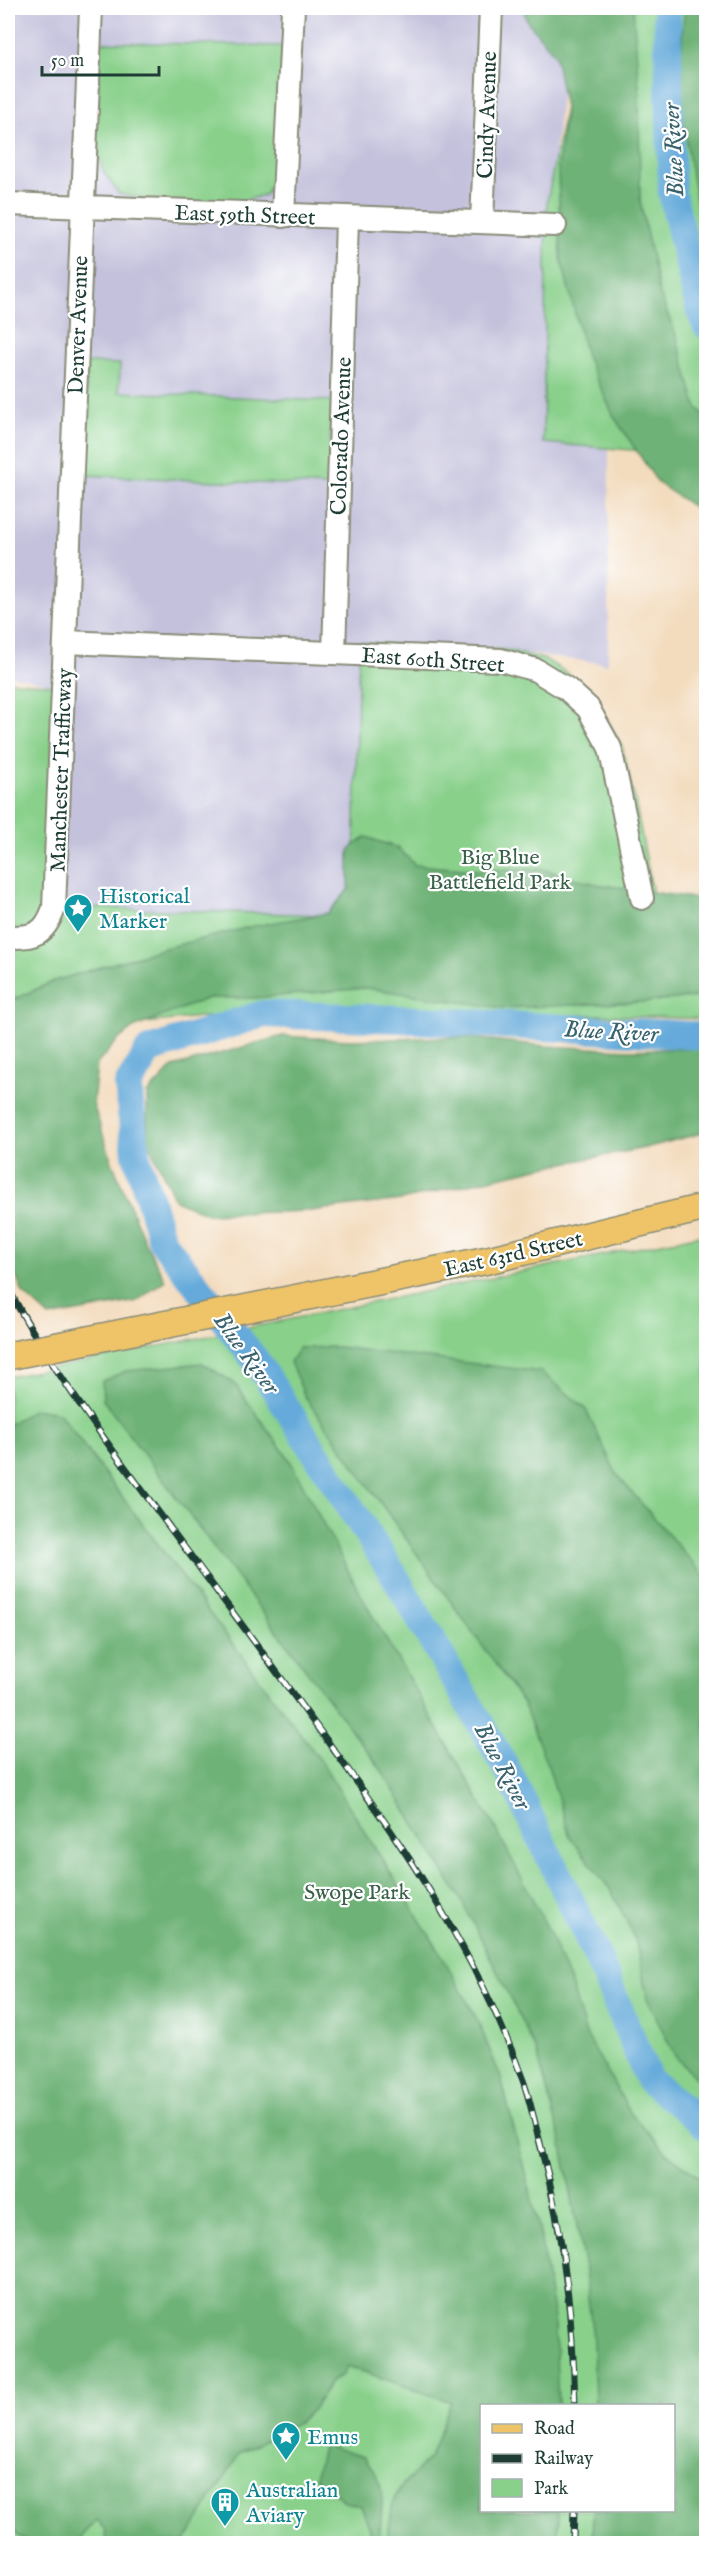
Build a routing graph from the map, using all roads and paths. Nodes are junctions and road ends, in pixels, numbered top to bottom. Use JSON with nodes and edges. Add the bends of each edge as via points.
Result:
{"nodes":[{"id":1,"x":91,"y":8,"type":"edge"},
{"id":2,"x":293,"y":8,"type":"edge"},
{"id":3,"x":491,"y":8,"type":"edge"},
{"id":4,"x":8,"y":204,"type":"edge"},
{"id":5,"x":82,"y":207,"type":"junction"},
{"id":6,"x":283,"y":216,"type":"junction"},
{"id":7,"x":347,"y":219,"type":"junction"},
{"id":8,"x":482,"y":222,"type":"junction"},
{"id":9,"x":555,"y":225,"type":"dead end"},
{"id":10,"x":65,"y":642,"type":"junction"},
{"id":11,"x":334,"y":653,"type":"junction"},
{"id":12,"x":642,"y":898,"type":"dead end"},
{"id":13,"x":8,"y":937,"type":"edge"},
{"id":14,"x":706,"y":1199,"type":"edge"},
{"id":15,"x":706,"y":1207,"type":"edge"},
{"id":16,"x":664,"y":1218,"type":"junction"},
{"id":17,"x":8,"y":1356,"type":"edge"}],
"edges":[{"from":1,"to":5,"type":"street","name":"Denver Avenue"},
{"from":2,"to":6,"type":"street"},
{"from":3,"to":8,"type":"street","name":"Cindy Avenue"},
{"from":4,"to":5,"type":"street","name":"East 59th Street"},
{"from":5,"to":6,"type":"street","name":"East 59th Street"},
{"from":5,"to":10,"type":"street","name":"Denver Avenue"},
{"from":6,"to":7,"type":"street","name":"East 59th Street"},
{"from":7,"to":8,"type":"street","name":"East 59th Street"},
{"from":7,"to":11,"type":"street","name":"Colorado Avenue"},
{"from":8,"to":9,"type":"street","name":"East 59th Street"},
{"from":10,"to":11,"type":"street","name":"East 60th Street"},
{"from":10,"to":13,"type":"street","name":"Manchester Trafficway","via":[[54,908],[40,933]]},
{"from":11,"to":12,"type":"street","name":"East 60th Street","via":[[501,660],[536,670],[567,689],[588,708],[610,748]]},
{"from":14,"to":16,"type":"main road","name":"East 63rd Street"},
{"from":15,"to":16,"type":"main road","name":"East 63rd Street"},
{"from":16,"to":17,"type":"main road","name":"East 63rd Street","bridge":true,"via":[[488,1260]]}]}
